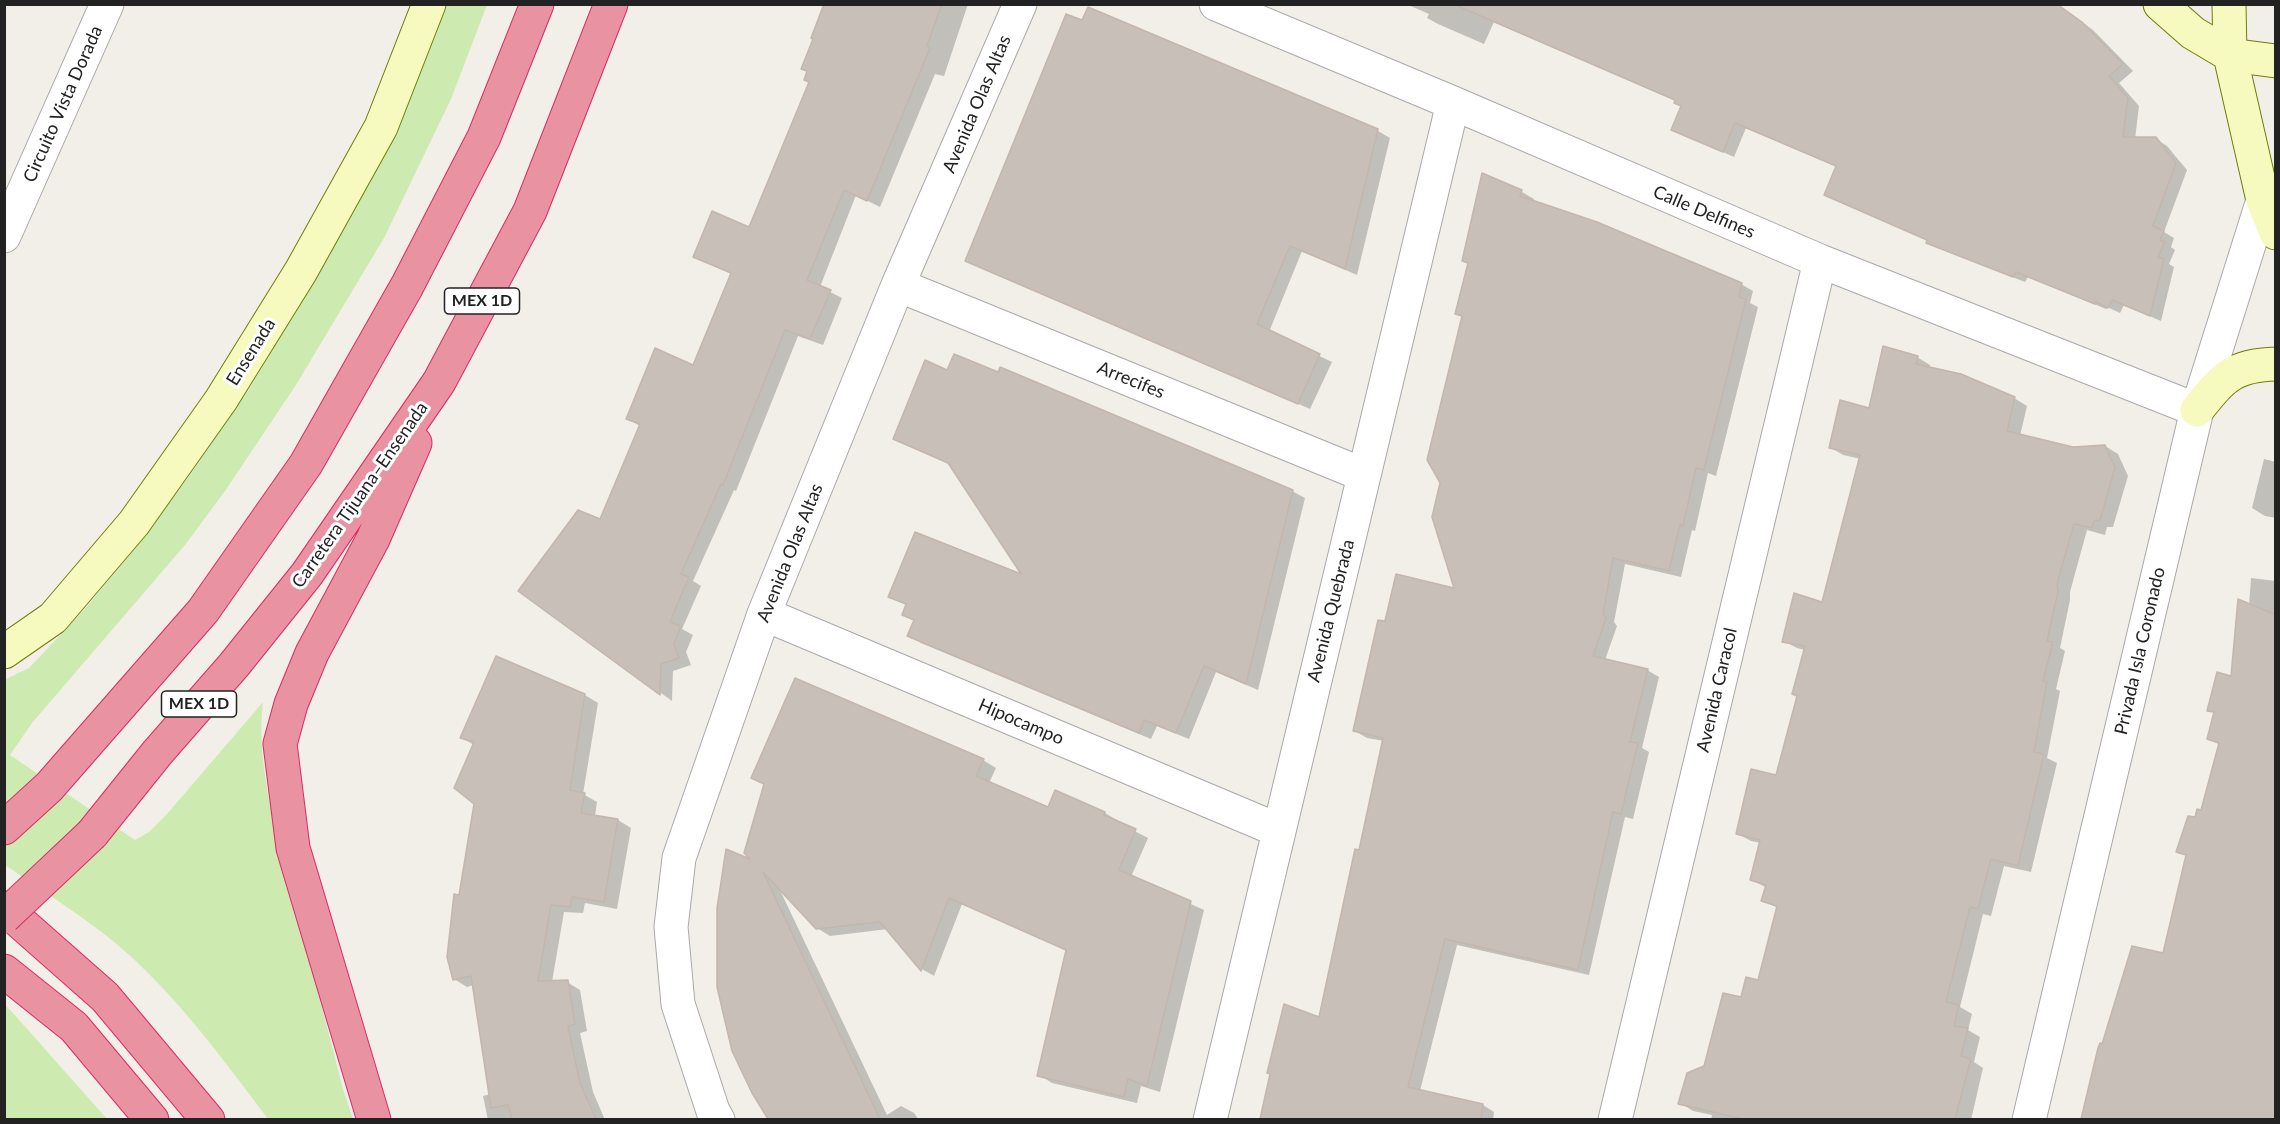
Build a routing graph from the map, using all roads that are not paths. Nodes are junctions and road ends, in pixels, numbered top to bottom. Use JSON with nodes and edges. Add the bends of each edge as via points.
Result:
{"nodes":[{"id":1,"x":107,"y":4,"type":"edge"},
{"id":2,"x":429,"y":4,"type":"edge"},
{"id":3,"x":537,"y":4,"type":"edge"},
{"id":4,"x":611,"y":4,"type":"edge"},
{"id":5,"x":1020,"y":4,"type":"edge"},
{"id":6,"x":1216,"y":4,"type":"edge"},
{"id":7,"x":2160,"y":4,"type":"edge"},
{"id":8,"x":2229,"y":4,"type":"edge"},
{"id":9,"x":2230,"y":55,"type":"junction"},
{"id":10,"x":2276,"y":61,"type":"edge"},
{"id":11,"x":1453,"y":103,"type":"junction"},
{"id":12,"x":2269,"y":197,"type":"edge"},
{"id":13,"x":2276,"y":233,"type":"edge"},
{"id":14,"x":4,"y":236,"type":"edge"},
{"id":15,"x":1820,"y":261,"type":"junction"},
{"id":16,"x":898,"y":285,"type":"junction"},
{"id":17,"x":2276,"y":364,"type":"edge"},
{"id":18,"x":439,"y":382,"type":"junction"},
{"id":19,"x":2197,"y":410,"type":"junction"},
{"id":20,"x":1364,"y":475,"type":"junction"},
{"id":21,"x":764,"y":614,"type":"junction"},
{"id":22,"x":4,"y":652,"type":"edge"},
{"id":23,"x":4,"y":828,"type":"edge"},
{"id":24,"x":1278,"y":830,"type":"junction"},
{"id":25,"x":4,"y":908,"type":"edge"},
{"id":26,"x":4,"y":917,"type":"edge"},
{"id":27,"x":4,"y":971,"type":"edge"},
{"id":28,"x":152,"y":1119,"type":"edge"},
{"id":29,"x":208,"y":1119,"type":"edge"},
{"id":30,"x":374,"y":1119,"type":"edge"},
{"id":31,"x":718,"y":1119,"type":"edge"},
{"id":32,"x":1210,"y":1119,"type":"edge"},
{"id":33,"x":1615,"y":1119,"type":"edge"},
{"id":34,"x":2029,"y":1119,"type":"edge"}],
"edges":[{"from":1,"to":14,"type":"street","name":"Circuito Vista Dorada"},
{"from":2,"to":22,"type":"street","name":"Ensenada","via":[[381,127],[301,271],[222,400],[134,523],[53,618]]},
{"from":3,"to":23,"type":"highway","number":"MEX 1D","via":[[484,137],[407,286],[306,465],[203,611],[49,787]]},
{"from":4,"to":18,"type":"highway","name":"Carretera Tijuana–Ensenada","number":"MEX 1D","via":[[530,211]]},
{"from":5,"to":16,"type":"street","name":"Avenida Olas Altas"},
{"from":6,"to":11,"type":"street","name":"Calle Delfines"},
{"from":7,"to":9,"type":"street","via":[[2193,33]]},
{"from":8,"to":9,"type":"street"},
{"from":9,"to":10,"type":"street"},
{"from":9,"to":12,"type":"street"},
{"from":11,"to":15,"type":"street","name":"Calle Delfines"},
{"from":11,"to":20,"type":"street","name":"Avenida Quebrada"},
{"from":12,"to":13,"type":"street"},
{"from":12,"to":19,"type":"street","name":"Privada Isla Coronado"},
{"from":15,"to":19,"type":"street","name":"Calle Delfines"},
{"from":15,"to":33,"type":"street","name":"Avenida Caracol"},
{"from":16,"to":20,"type":"street","name":"Arrecifes"},
{"from":16,"to":21,"type":"street","name":"Avenida Olas Altas"},
{"from":17,"to":19,"type":"street","via":[[2248,366],[2222,379]]},
{"from":18,"to":26,"type":"highway","name":"Carretera Tijuana–Ensenada","number":"MEX 1D","bridge":true,"via":[[307,574],[234,665],[156,753],[92,834]]},
{"from":18,"to":30,"type":"highway","via":[[373,539],[312,653],[280,744],[293,848]]},
{"from":19,"to":34,"type":"street","name":"Privada Isla Coronado"},
{"from":20,"to":24,"type":"street","name":"Avenida Quebrada"},
{"from":21,"to":24,"type":"street","name":"Hipocampo"},
{"from":21,"to":31,"type":"street","name":"Avenida Olas Altas","via":[[679,858],[671,927],[678,1004]]},
{"from":24,"to":32,"type":"street","name":"Avenida Quebrada"},
{"from":25,"to":29,"type":"highway","via":[[105,998]]},
{"from":27,"to":28,"type":"highway","via":[[74,1028]]}]}
